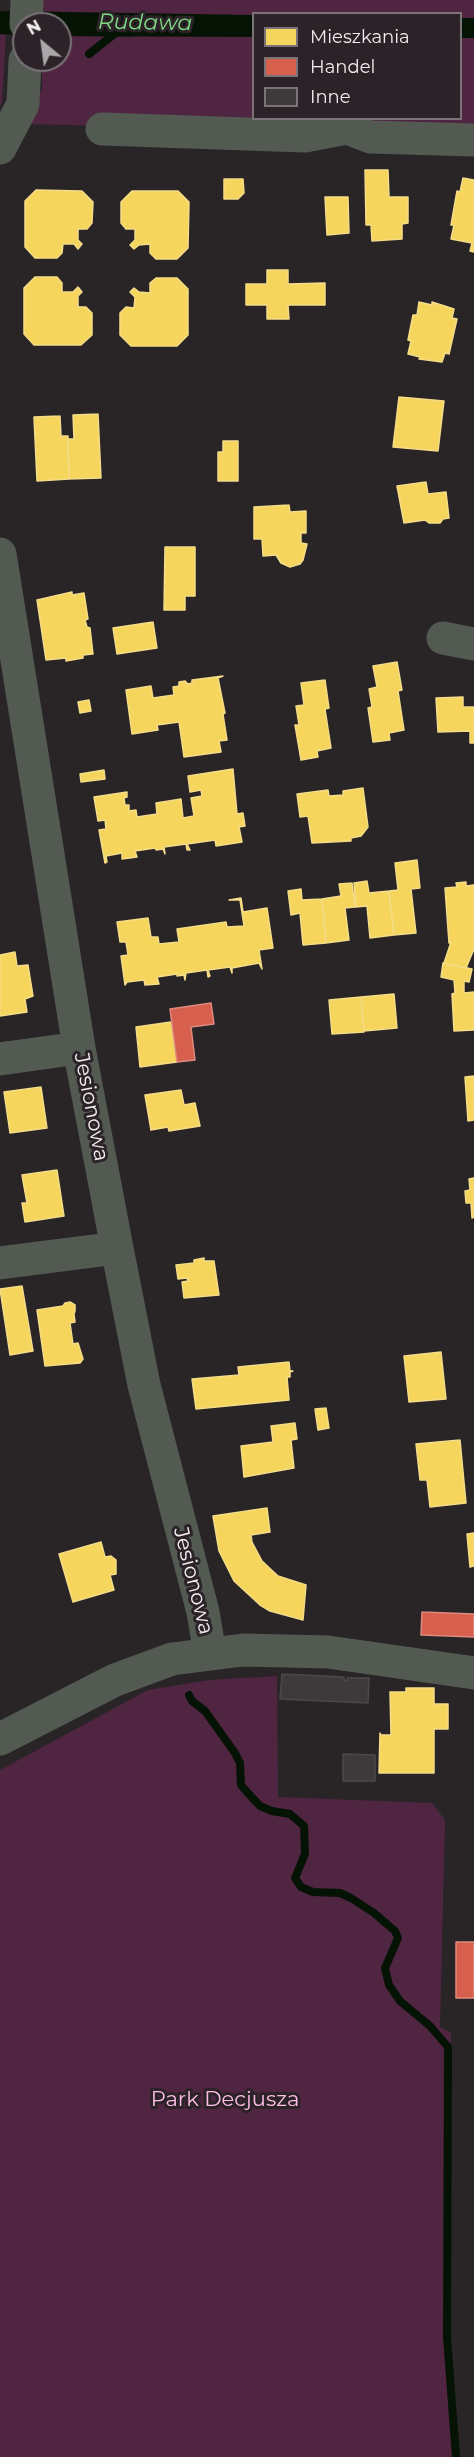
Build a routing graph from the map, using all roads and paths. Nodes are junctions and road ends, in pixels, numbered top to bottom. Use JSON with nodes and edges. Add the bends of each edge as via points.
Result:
{"nodes":[{"id":1,"x":26,"y":72,"type":"edge"},
{"id":2,"x":102,"y":129,"type":"dead end"},
{"id":3,"x":474,"y":140,"type":"edge"},
{"id":4,"x":0,"y":148,"type":"edge"},
{"id":5,"x":0,"y":554,"type":"edge"},
{"id":6,"x":7,"y":652,"type":"edge"},
{"id":7,"x":79,"y":1048,"type":"junction"},
{"id":8,"x":0,"y":1059,"type":"edge"},
{"id":9,"x":117,"y":1248,"type":"junction"},
{"id":10,"x":0,"y":1263,"type":"edge"},
{"id":11,"x":210,"y":1654,"type":"junction"},
{"id":12,"x":474,"y":1673,"type":"edge"},
{"id":13,"x":0,"y":1739,"type":"edge"}],
"edges":[{"from":1,"to":4,"type":"street","via":[[23,104]]},
{"from":2,"to":3,"type":"street","via":[[305,136],[347,129],[370,137]]},
{"from":5,"to":6,"type":"street","name":"Jesionowa"},
{"from":6,"to":7,"type":"street","name":"Jesionowa"},
{"from":7,"to":8,"type":"street"},
{"from":7,"to":9,"type":"street","name":"Jesionowa"},
{"from":9,"to":10,"type":"street"},
{"from":9,"to":11,"type":"street","name":"Jesionowa","via":[[144,1385],[203,1612]]},
{"from":11,"to":12,"type":"street","via":[[243,1650],[328,1652]]},
{"from":11,"to":13,"type":"street","via":[[172,1659],[115,1680]]}]}
